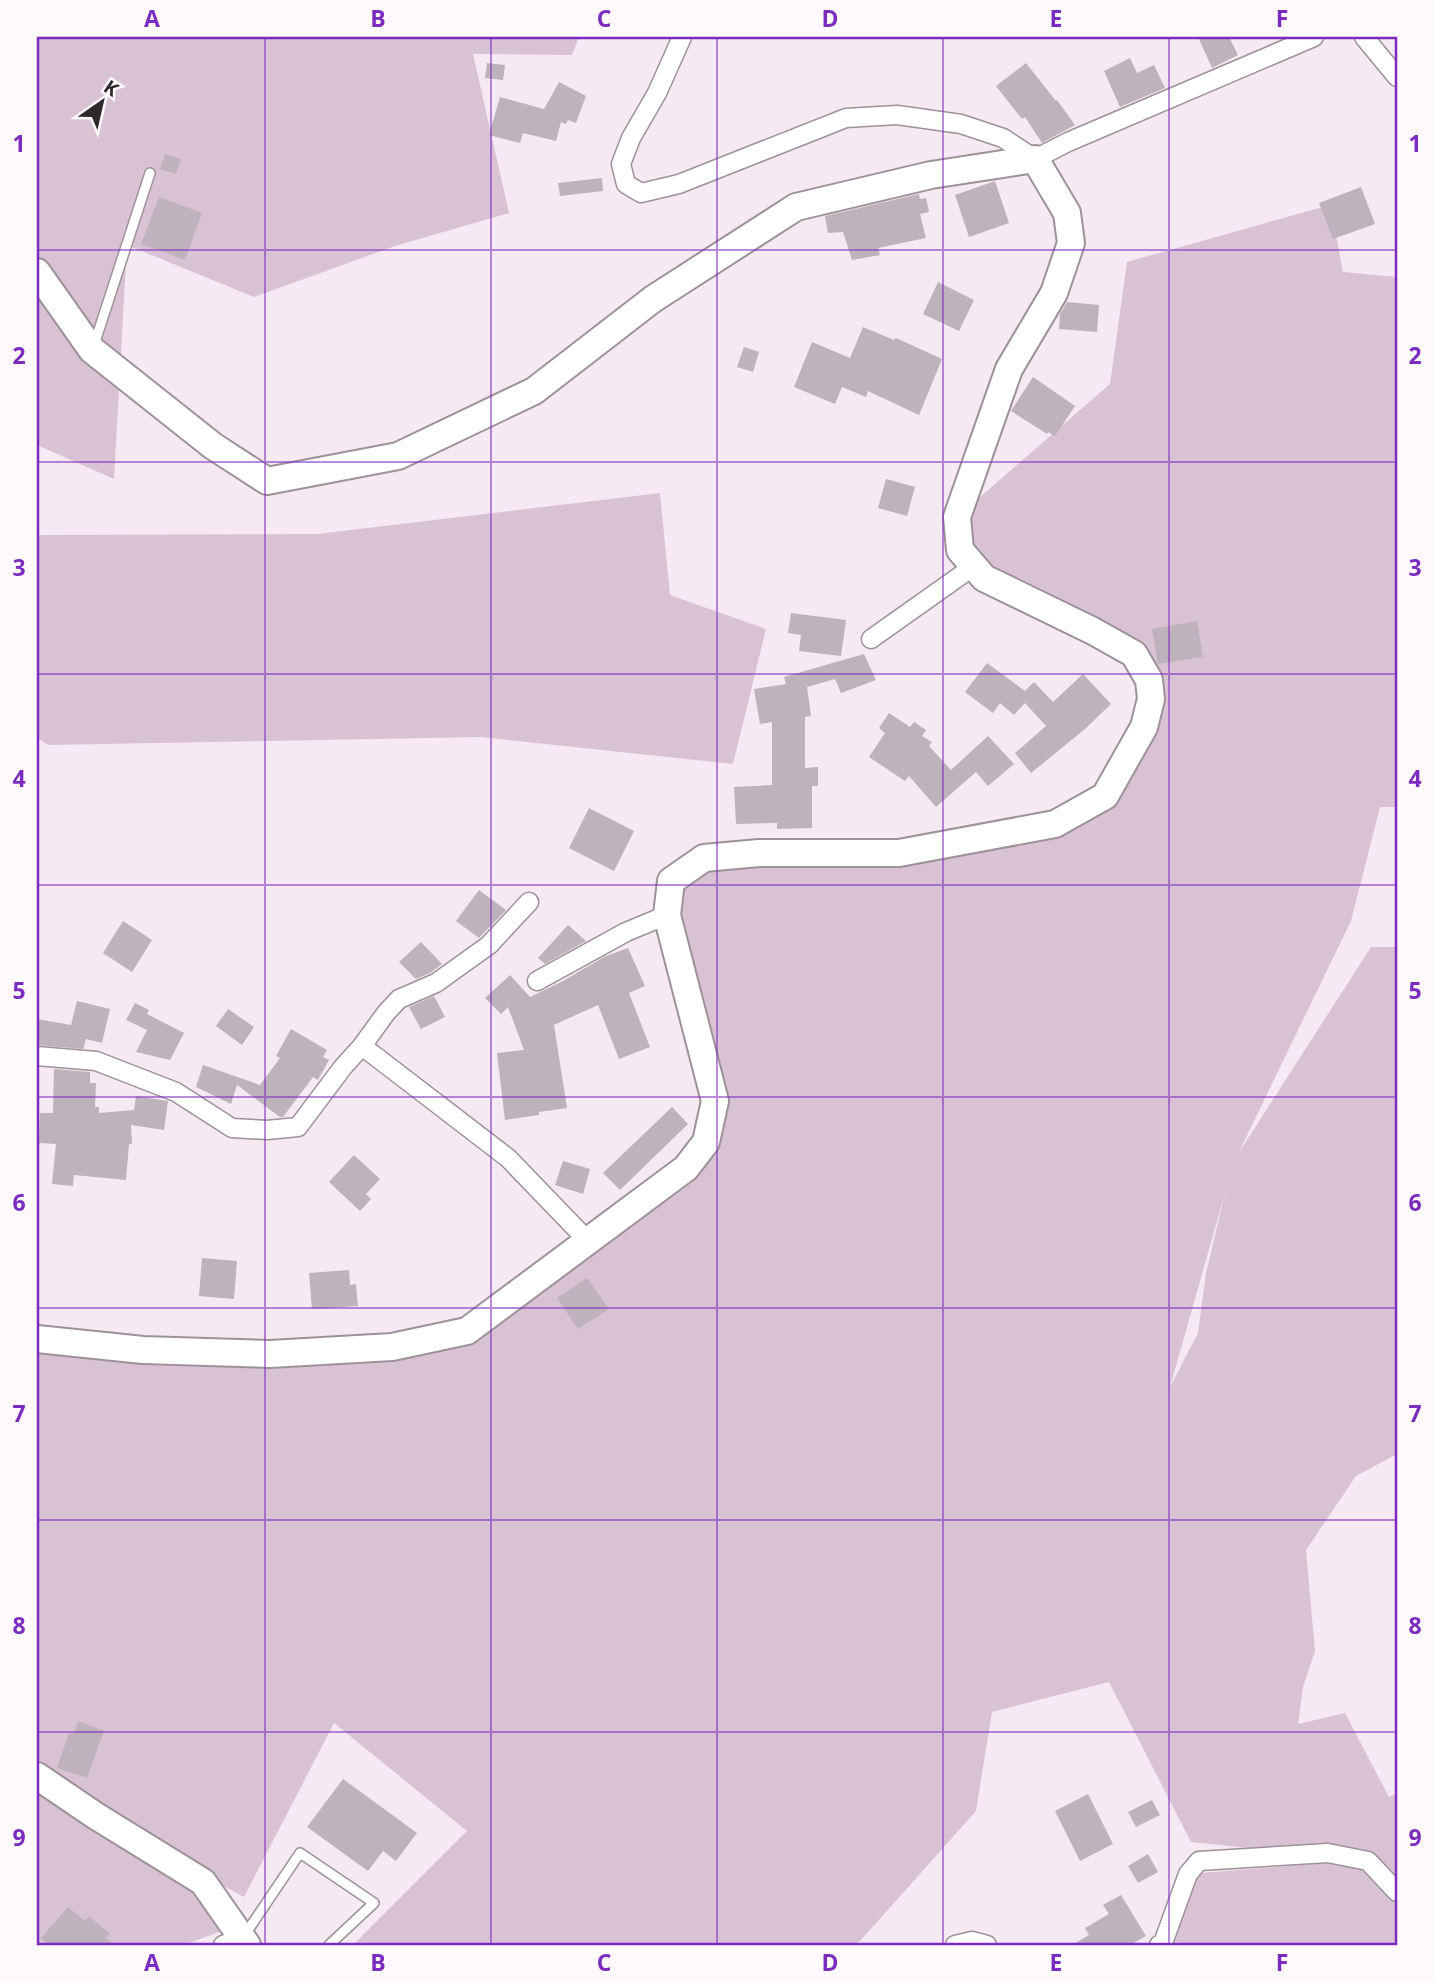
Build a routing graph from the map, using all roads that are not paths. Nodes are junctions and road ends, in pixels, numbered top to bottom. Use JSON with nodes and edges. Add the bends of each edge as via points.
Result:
{"nodes":[{"id":1,"x":682,"y":37,"type":"edge"},
{"id":2,"x":1314,"y":37,"type":"edge"},
{"id":3,"x":1364,"y":37,"type":"edge"},
{"id":4,"x":1397,"y":77,"type":"edge"},
{"id":5,"x":1035,"y":159,"type":"junction"},
{"id":6,"x":150,"y":173,"type":"dead end"},
{"id":7,"x":37,"y":272,"type":"edge"},
{"id":8,"x":92,"y":350,"type":"junction"},
{"id":9,"x":974,"y":566,"type":"junction"},
{"id":10,"x":871,"y":639,"type":"dead end"},
{"id":11,"x":529,"y":902,"type":"dead end"},
{"id":12,"x":667,"y":915,"type":"junction"},
{"id":13,"x":537,"y":981,"type":"dead end"},
{"id":14,"x":362,"y":1046,"type":"junction"},
{"id":15,"x":37,"y":1056,"type":"edge"},
{"id":16,"x":588,"y":1241,"type":"junction"},
{"id":17,"x":37,"y":1339,"type":"edge"},
{"id":18,"x":37,"y":1776,"type":"edge"},
{"id":19,"x":1397,"y":1892,"type":"edge"},
{"id":20,"x":238,"y":1943,"type":"edge"},
{"id":21,"x":329,"y":1945,"type":"edge"},
{"id":22,"x":955,"y":1945,"type":"edge"},
{"id":23,"x":987,"y":1945,"type":"edge"},
{"id":24,"x":1159,"y":1945,"type":"edge"}],
"edges":[{"from":1,"to":5,"type":"street","via":[[621,164],[626,184],[641,193],[678,184],[846,118],[897,115],[961,124],[1003,138]]},
{"from":2,"to":5,"type":"street"},
{"from":3,"to":4,"type":"street"},
{"from":5,"to":8,"type":"street","via":[[931,175],[796,207],[653,299],[534,391],[398,456],[267,481],[212,446]]},
{"from":5,"to":9,"type":"street","via":[[1068,213],[1071,243],[1054,293],[1009,369],[957,517],[960,551]]},
{"from":6,"to":8,"type":"lane"},
{"from":7,"to":8,"type":"street"},
{"from":9,"to":10,"type":"street"},
{"from":9,"to":12,"type":"street","via":[[984,578],[1134,654],[1149,680],[1151,699],[1144,727],[1105,796],[1055,824],[899,853],[759,853],[704,858],[671,881]]},
{"from":11,"to":14,"type":"street","via":[[489,944],[436,983],[399,999]]},
{"from":12,"to":13,"type":"street"},
{"from":12,"to":16,"type":"street","via":[[715,1101],[706,1142],[686,1168]]},
{"from":14,"to":15,"type":"street","via":[[298,1127],[267,1130],[232,1128],[176,1092],[96,1061]]},
{"from":14,"to":16,"type":"street","via":[[508,1158]]},
{"from":16,"to":17,"type":"street","via":[[467,1331],[392,1347],[270,1354],[143,1350]]},
{"from":18,"to":20,"type":"street","via":[[203,1882]]},
{"from":19,"to":24,"type":"street","via":[[1368,1861],[1328,1853],[1199,1861],[1188,1874]]},
{"from":20,"to":21,"type":"lane","via":[[300,1853],[373,1903]]},
{"from":22,"to":23,"type":"street","via":[[972,1941]]}]}
